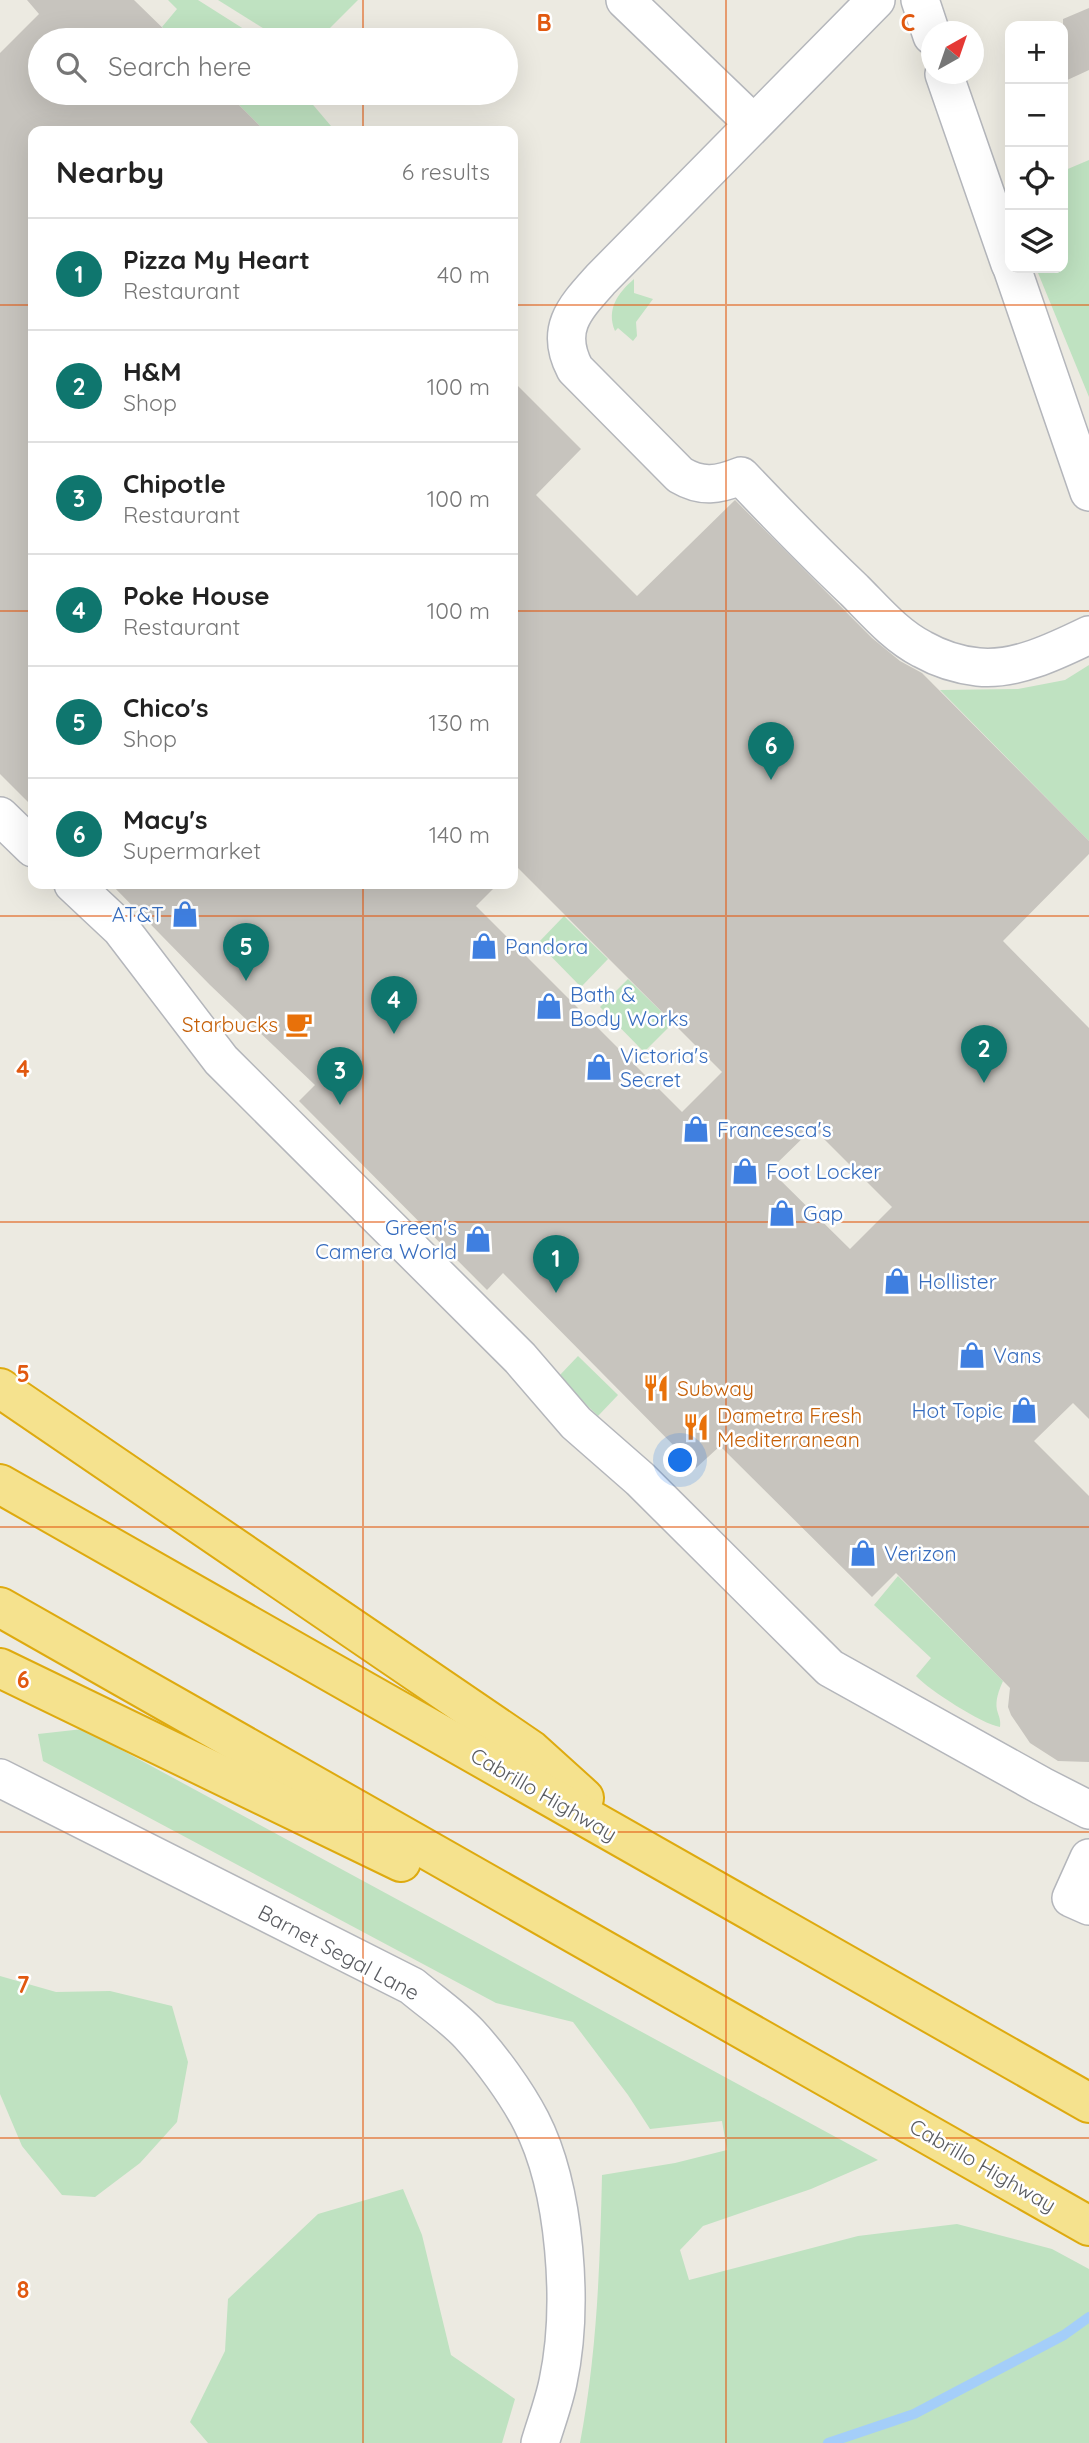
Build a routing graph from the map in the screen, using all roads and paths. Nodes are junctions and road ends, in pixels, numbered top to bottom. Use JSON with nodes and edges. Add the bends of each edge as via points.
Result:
{"nodes":[{"id":1,"x":625,"y":0,"type":"edge"},
{"id":2,"x":876,"y":0,"type":"edge"},
{"id":3,"x":920,"y":0,"type":"edge"},
{"id":4,"x":927,"y":21,"type":"edge"},
{"id":5,"x":947,"y":84,"type":"edge"},
{"id":6,"x":753,"y":123,"type":"junction"},
{"id":7,"x":1005,"y":249,"type":"edge"},
{"id":8,"x":1013,"y":273,"type":"edge"},
{"id":9,"x":1089,"y":492,"type":"edge"},
{"id":10,"x":1089,"y":635,"type":"edge"},
{"id":11,"x":0,"y":816,"type":"edge"},
{"id":12,"x":28,"y":843,"type":"edge"},
{"id":13,"x":78,"y":889,"type":"edge"},
{"id":14,"x":0,"y":1388,"type":"edge"},
{"id":15,"x":0,"y":1484,"type":"edge"},
{"id":16,"x":0,"y":1607,"type":"edge"},
{"id":17,"x":0,"y":1668,"type":"edge"},
{"id":18,"x":0,"y":1778,"type":"edge"},
{"id":19,"x":1089,"y":1810,"type":"edge"},
{"id":20,"x":637,"y":1847,"type":"junction"},
{"id":21,"x":1089,"y":1858,"type":"edge"},
{"id":22,"x":1089,"y":1906,"type":"edge"},
{"id":23,"x":740,"y":2027,"type":"junction"},
{"id":24,"x":1089,"y":2103,"type":"edge"},
{"id":25,"x":1089,"y":2226,"type":"edge"},
{"id":26,"x":540,"y":2443,"type":"edge"}],
"edges":[{"from":1,"to":6,"type":"street"},
{"from":2,"to":6,"type":"street"},
{"from":3,"to":4,"type":"street"},
{"from":5,"to":7,"type":"street"},
{"from":6,"to":10,"type":"street","via":[[576,308],[567,346],[575,369],[692,483],[721,484],[741,476],[890,626],[920,648],[978,667],[997,667],[1060,649]]},
{"from":8,"to":9,"type":"street"},
{"from":11,"to":12,"type":"street"},
{"from":13,"to":19,"type":"street","via":[[121,929],[221,1060],[520,1358],[576,1423],[640,1479],[830,1668]]},
{"from":14,"to":20,"type":"highway","via":[[531,1750]]},
{"from":15,"to":20,"type":"highway","name":"Cabrillo Highway"},
{"from":16,"to":23,"type":"highway","name":"Cabrillo Highway"},
{"from":17,"to":23,"type":"highway"},
{"from":18,"to":26,"type":"street","name":"Barnet Segal Lane","via":[[412,1986],[468,2034],[531,2121],[546,2160],[565,2250],[558,2382]]},
{"from":20,"to":24,"type":"highway","name":"Cabrillo Highway"},
{"from":21,"to":22,"type":"street","via":[[1071,1898]]},
{"from":23,"to":25,"type":"highway","name":"Cabrillo Highway"}]}
